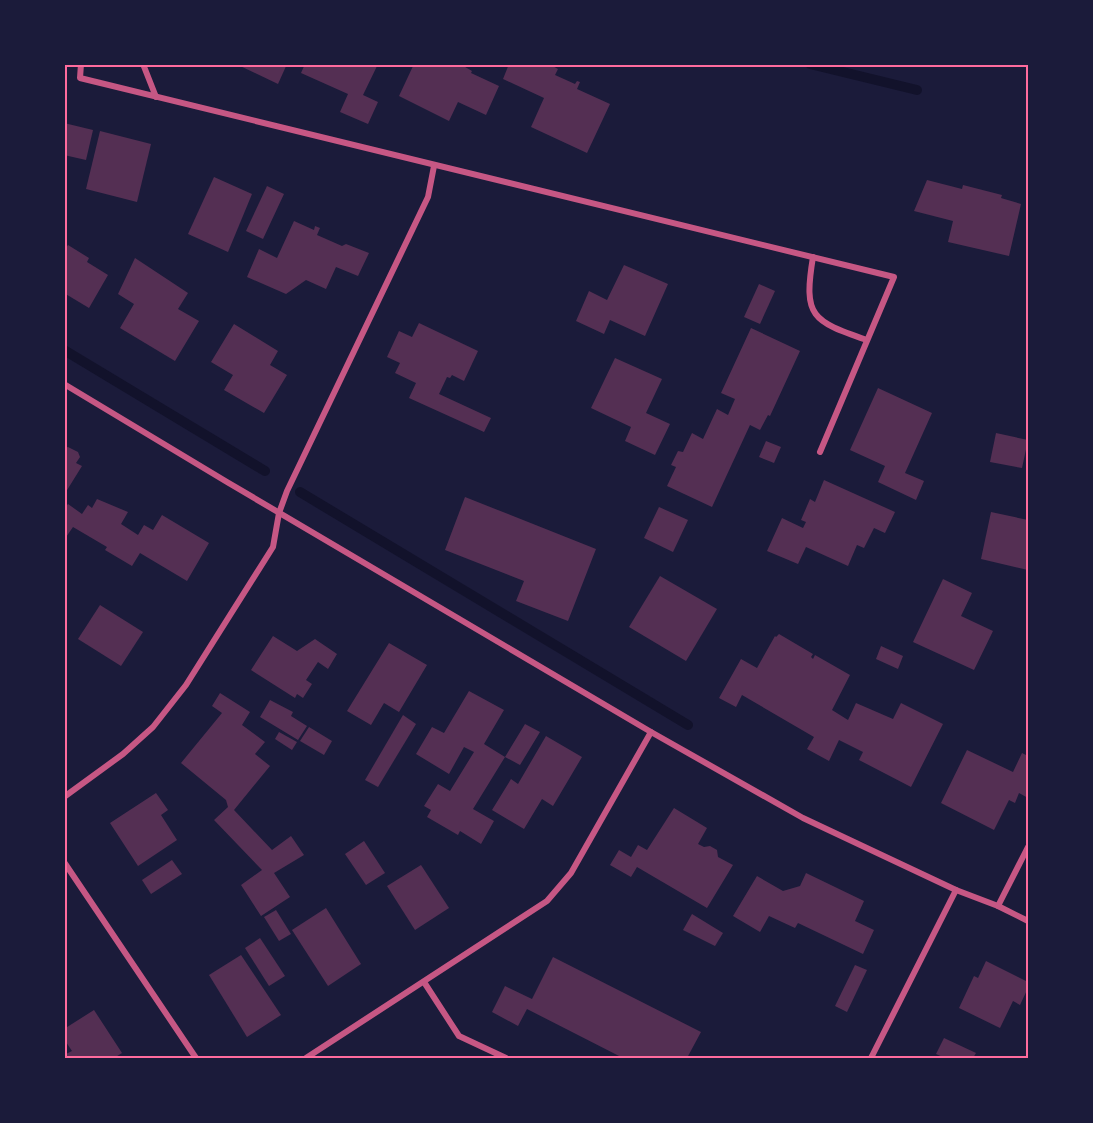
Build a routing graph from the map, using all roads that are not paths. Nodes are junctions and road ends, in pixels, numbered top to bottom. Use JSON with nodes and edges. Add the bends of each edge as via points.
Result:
{"nodes":[{"id":1,"x":81,"y":64,"type":"edge"},
{"id":2,"x":143,"y":64,"type":"edge"},
{"id":3,"x":156,"y":97,"type":"junction"},
{"id":4,"x":434,"y":166,"type":"junction"},
{"id":5,"x":813,"y":257,"type":"junction"},
{"id":6,"x":867,"y":340,"type":"junction"},
{"id":7,"x":64,"y":384,"type":"edge"},
{"id":8,"x":820,"y":452,"type":"dead end"},
{"id":9,"x":279,"y":513,"type":"junction"},
{"id":10,"x":651,"y":732,"type":"junction"},
{"id":11,"x":64,"y":797,"type":"edge"},
{"id":12,"x":1029,"y":847,"type":"edge"},
{"id":13,"x":64,"y":862,"type":"edge"},
{"id":14,"x":956,"y":890,"type":"junction"},
{"id":15,"x":998,"y":906,"type":"junction"},
{"id":16,"x":1029,"y":921,"type":"edge"},
{"id":17,"x":424,"y":982,"type":"junction"},
{"id":18,"x":196,"y":1059,"type":"edge"},
{"id":19,"x":306,"y":1059,"type":"edge"},
{"id":20,"x":506,"y":1059,"type":"edge"},
{"id":21,"x":871,"y":1059,"type":"edge"}],
"edges":[{"from":1,"to":3,"type":"street","via":[[80,78]]},
{"from":2,"to":3,"type":"street"},
{"from":3,"to":4,"type":"street"},
{"from":4,"to":5,"type":"street"},
{"from":4,"to":9,"type":"street","via":[[428,197]]},
{"from":5,"to":6,"type":"street","via":[[809,299],[814,313],[829,327]]},
{"from":5,"to":6,"type":"street","via":[[894,277]]},
{"from":6,"to":8,"type":"street"},
{"from":7,"to":9,"type":"street"},
{"from":9,"to":10,"type":"street"},
{"from":9,"to":11,"type":"street","via":[[273,547],[186,685],[153,727]]},
{"from":10,"to":14,"type":"street","via":[[803,818]]},
{"from":10,"to":17,"type":"street","via":[[571,873],[547,901]]},
{"from":12,"to":15,"type":"street"},
{"from":13,"to":18,"type":"street"},
{"from":14,"to":15,"type":"street"},
{"from":14,"to":21,"type":"street"},
{"from":15,"to":16,"type":"street"},
{"from":17,"to":19,"type":"street"},
{"from":17,"to":20,"type":"street","via":[[459,1036]]}]}
